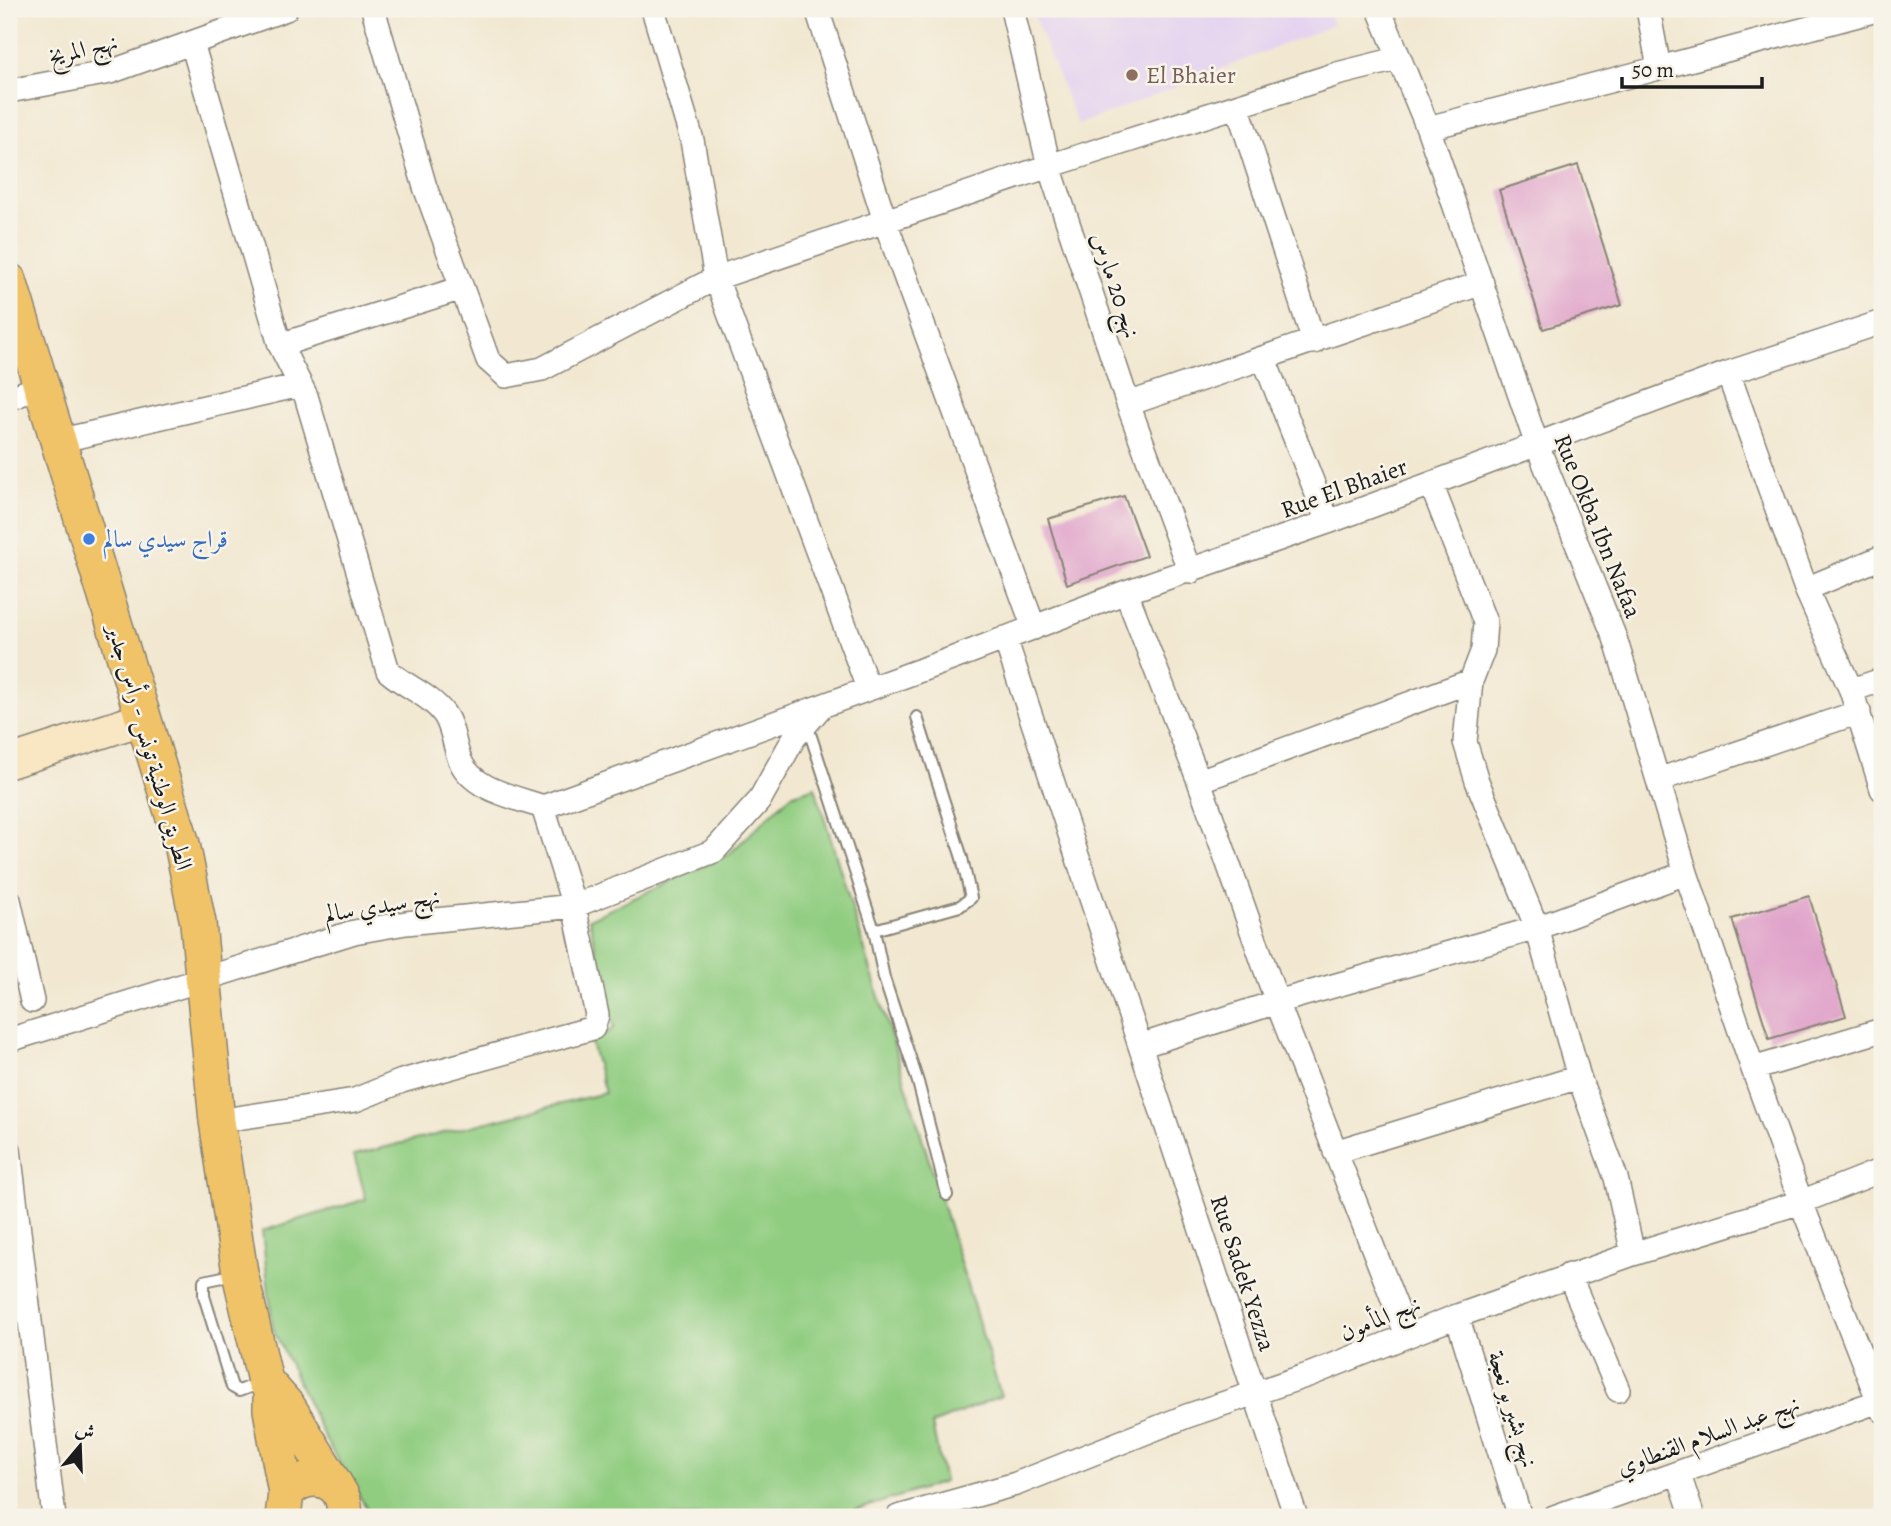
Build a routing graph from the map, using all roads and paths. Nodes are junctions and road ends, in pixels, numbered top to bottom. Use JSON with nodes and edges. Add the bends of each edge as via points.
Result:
{"nodes":[{"id":1,"x":286,"y":9,"type":"edge"},
{"id":2,"x":373,"y":9,"type":"edge"},
{"id":3,"x":653,"y":9,"type":"edge"},
{"id":4,"x":817,"y":9,"type":"edge"},
{"id":5,"x":1012,"y":9,"type":"edge"},
{"id":6,"x":1379,"y":9,"type":"edge"},
{"id":7,"x":1648,"y":9,"type":"edge"},
{"id":8,"x":1881,"y":9,"type":"edge"},
{"id":9,"x":235,"y":18,"type":"edge"},
{"id":10,"x":191,"y":43,"type":"junction"},
{"id":11,"x":1397,"y":59,"type":"junction"},
{"id":12,"x":1660,"y":68,"type":"junction"},
{"id":13,"x":9,"y":91,"type":"edge"},
{"id":14,"x":1238,"y":108,"type":"junction"},
{"id":15,"x":1428,"y":128,"type":"junction"},
{"id":16,"x":1049,"y":166,"type":"junction"},
{"id":17,"x":886,"y":223,"type":"junction"},
{"id":18,"x":716,"y":278,"type":"junction"},
{"id":19,"x":9,"y":281,"type":"edge"},
{"id":20,"x":1482,"y":283,"type":"junction"},
{"id":21,"x":462,"y":288,"type":"junction"},
{"id":22,"x":1882,"y":322,"type":"edge"},
{"id":23,"x":1314,"y":342,"type":"junction"},
{"id":24,"x":279,"y":345,"type":"junction"},
{"id":25,"x":1264,"y":359,"type":"junction"},
{"id":26,"x":1728,"y":373,"type":"junction"},
{"id":27,"x":42,"y":385,"type":"junction"},
{"id":28,"x":300,"y":385,"type":"junction"},
{"id":29,"x":9,"y":399,"type":"edge"},
{"id":30,"x":1128,"y":404,"type":"junction"},
{"id":31,"x":58,"y":441,"type":"junction"},
{"id":32,"x":1536,"y":444,"type":"junction"},
{"id":33,"x":1431,"y":484,"type":"junction"},
{"id":34,"x":1328,"y":522,"type":"junction"},
{"id":35,"x":1882,"y":557,"type":"edge"},
{"id":36,"x":1190,"y":572,"type":"junction"},
{"id":37,"x":1806,"y":589,"type":"junction"},
{"id":38,"x":1126,"y":592,"type":"junction"},
{"id":39,"x":1034,"y":628,"type":"junction"},
{"id":40,"x":1005,"y":638,"type":"junction"},
{"id":41,"x":1882,"y":680,"type":"edge"},
{"id":42,"x":1471,"y":681,"type":"junction"},
{"id":43,"x":867,"y":688,"type":"junction"},
{"id":44,"x":1851,"y":690,"type":"junction"},
{"id":45,"x":825,"y":704,"type":"junction"},
{"id":46,"x":1859,"y":712,"type":"junction"},
{"id":47,"x":917,"y":717,"type":"dead end"},
{"id":48,"x":142,"y":719,"type":"junction"},
{"id":49,"x":806,"y":721,"type":"junction"},
{"id":50,"x":9,"y":762,"type":"edge"},
{"id":51,"x":1658,"y":780,"type":"junction"},
{"id":52,"x":1199,"y":781,"type":"junction"},
{"id":53,"x":1882,"y":789,"type":"edge"},
{"id":54,"x":542,"y":807,"type":"junction"},
{"id":55,"x":1686,"y":873,"type":"junction"},
{"id":56,"x":9,"y":900,"type":"edge"},
{"id":57,"x":574,"y":906,"type":"junction"},
{"id":58,"x":1537,"y":928,"type":"junction"},
{"id":59,"x":874,"y":930,"type":"junction"},
{"id":60,"x":204,"y":981,"type":"junction"},
{"id":61,"x":32,"y":1001,"type":"dead end"},
{"id":62,"x":1277,"y":1002,"type":"junction"},
{"id":63,"x":1882,"y":1030,"type":"edge"},
{"id":64,"x":9,"y":1040,"type":"edge"},
{"id":65,"x":1140,"y":1046,"type":"junction"},
{"id":66,"x":1753,"y":1069,"type":"junction"},
{"id":67,"x":1579,"y":1077,"type":"junction"},
{"id":68,"x":218,"y":1121,"type":"junction"},
{"id":69,"x":9,"y":1150,"type":"edge"},
{"id":70,"x":1335,"y":1152,"type":"junction"},
{"id":71,"x":1882,"y":1170,"type":"edge"},
{"id":72,"x":947,"y":1195,"type":"dead end"},
{"id":73,"x":1801,"y":1202,"type":"junction"},
{"id":74,"x":11,"y":1203,"type":"edge"},
{"id":75,"x":1633,"y":1254,"type":"junction"},
{"id":76,"x":1569,"y":1275,"type":"junction"},
{"id":77,"x":1457,"y":1316,"type":"junction"},
{"id":78,"x":1407,"y":1335,"type":"junction"},
{"id":79,"x":268,"y":1385,"type":"junction"},
{"id":80,"x":1618,"y":1390,"type":"dead end"},
{"id":81,"x":1255,"y":1393,"type":"junction"},
{"id":82,"x":1881,"y":1406,"type":"edge"},
{"id":83,"x":1679,"y":1475,"type":"junction"},
{"id":84,"x":341,"y":1502,"type":"edge"},
{"id":85,"x":279,"y":1507,"type":"edge"},
{"id":86,"x":906,"y":1516,"type":"edge"},
{"id":87,"x":54,"y":1517,"type":"edge"},
{"id":88,"x":1296,"y":1517,"type":"edge"},
{"id":89,"x":1520,"y":1517,"type":"edge"},
{"id":90,"x":1554,"y":1517,"type":"edge"},
{"id":91,"x":1693,"y":1517,"type":"edge"}],
"edges":[{"from":1,"to":9,"type":"street","name":"نهج المريخ"},
{"from":2,"to":21,"type":"street","via":[[425,187]]},
{"from":3,"to":18,"type":"street","via":[[692,140]]},
{"from":4,"to":17,"type":"street"},
{"from":5,"to":16,"type":"street","name":"نهج 20 مارس"},
{"from":6,"to":11,"type":"street","name":"Rue Okba Ibn Nafaa"},
{"from":7,"to":12,"type":"street"},
{"from":8,"to":12,"type":"street"},
{"from":9,"to":10,"type":"street","name":"نهج المريخ"},
{"from":10,"to":13,"type":"street","name":"نهج المريخ","via":[[110,72]]},
{"from":10,"to":24,"type":"street"},
{"from":11,"to":14,"type":"street"},
{"from":11,"to":15,"type":"street","name":"Rue Okba Ibn Nafaa"},
{"from":12,"to":15,"type":"street"},
{"from":14,"to":16,"type":"street"},
{"from":14,"to":23,"type":"street"},
{"from":15,"to":20,"type":"street","name":"Rue Okba Ibn Nafaa"},
{"from":16,"to":17,"type":"street"},
{"from":16,"to":30,"type":"street","name":"نهج 20 مارس"},
{"from":17,"to":18,"type":"street"},
{"from":17,"to":39,"type":"street"},
{"from":18,"to":21,"type":"street","via":[[542,369],[516,377],[506,376],[488,360]]},
{"from":18,"to":43,"type":"street"},
{"from":19,"to":27,"type":"main road","name":"الطريق الوطنية تونس - رأس جدير"},
{"from":20,"to":23,"type":"street"},
{"from":20,"to":32,"type":"street","name":"Rue Okba Ibn Nafaa"},
{"from":21,"to":24,"type":"street"},
{"from":22,"to":26,"type":"street","name":"Rue El Bhaier"},
{"from":23,"to":25,"type":"street"},
{"from":24,"to":28,"type":"street"},
{"from":25,"to":30,"type":"street"},
{"from":25,"to":34,"type":"street"},
{"from":26,"to":32,"type":"street","name":"Rue El Bhaier"},
{"from":26,"to":37,"type":"street"},
{"from":27,"to":29,"type":"street"},
{"from":27,"to":31,"type":"main road","name":"الطريق الوطنية تونس - رأس جدير"},
{"from":28,"to":31,"type":"street"},
{"from":28,"to":54,"type":"street","via":[[388,671],[432,700],[446,716],[460,763],[469,774],[485,786]]},
{"from":30,"to":36,"type":"street","name":"نهج 20 مارس"},
{"from":31,"to":48,"type":"main road","name":"الطريق الوطنية تونس - رأس جدير"},
{"from":32,"to":33,"type":"street","name":"Rue El Bhaier"},
{"from":32,"to":51,"type":"street","name":"Rue Okba Ibn Nafaa","via":[[1615,638]]},
{"from":33,"to":34,"type":"street","name":"Rue El Bhaier"},
{"from":33,"to":42,"type":"street","via":[[1485,622],[1483,650]]},
{"from":34,"to":36,"type":"street","name":"Rue El Bhaier"},
{"from":35,"to":37,"type":"street"},
{"from":36,"to":38,"type":"street","name":"Rue El Bhaier"},
{"from":37,"to":44,"type":"street"},
{"from":38,"to":39,"type":"street","name":"Rue El Bhaier"},
{"from":38,"to":52,"type":"street"},
{"from":39,"to":40,"type":"street","name":"Rue El Bhaier"},
{"from":40,"to":43,"type":"street","name":"Rue El Bhaier"},
{"from":40,"to":65,"type":"street","name":"Rue Sadek Yezza"},
{"from":41,"to":44,"type":"street"},
{"from":42,"to":52,"type":"street"},
{"from":42,"to":58,"type":"street","via":[[1465,742]]},
{"from":43,"to":45,"type":"street","name":"Rue El Bhaier"},
{"from":44,"to":46,"type":"street"},
{"from":45,"to":49,"type":"street","name":"نهج سيدي سالم"},
{"from":45,"to":54,"type":"street","name":"Rue El Bhaier"},
{"from":46,"to":51,"type":"street"},
{"from":46,"to":53,"type":"street"},
{"from":47,"to":59,"type":"lane","via":[[971,898],[960,906]]},
{"from":48,"to":50,"type":"main road"},
{"from":48,"to":60,"type":"main road","name":"الطريق الوطنية تونس - رأس جدير","via":[[183,844]]},
{"from":49,"to":57,"type":"street","name":"نهج سيدي سالم","via":[[760,800],[714,851]]},
{"from":49,"to":59,"type":"lane"},
{"from":51,"to":55,"type":"street","name":"Rue Okba Ibn Nafaa"},
{"from":52,"to":62,"type":"street"},
{"from":54,"to":57,"type":"street"},
{"from":55,"to":58,"type":"street"},
{"from":55,"to":66,"type":"street","name":"Rue Okba Ibn Nafaa"},
{"from":56,"to":61,"type":"street"},
{"from":57,"to":60,"type":"street","name":"نهج سيدي سالم","via":[[354,932]]},
{"from":57,"to":68,"type":"street","via":[[597,1015],[589,1031],[402,1081],[355,1100]]},
{"from":58,"to":62,"type":"street"},
{"from":58,"to":67,"type":"street"},
{"from":59,"to":72,"type":"lane"},
{"from":60,"to":64,"type":"street","name":"نهج سيدي سالم"},
{"from":60,"to":68,"type":"main road","name":"الطريق الوطنية تونس - رأس جدير"},
{"from":62,"to":65,"type":"street"},
{"from":62,"to":70,"type":"street"},
{"from":63,"to":66,"type":"street"},
{"from":65,"to":81,"type":"street","name":"Rue Sadek Yezza"},
{"from":66,"to":73,"type":"street","name":"Rue Okba Ibn Nafaa"},
{"from":67,"to":70,"type":"street"},
{"from":67,"to":75,"type":"street","via":[[1616,1178]]},
{"from":68,"to":79,"type":"main road","name":"الطريق الوطنية تونس - رأس جدير","via":[[240,1273]]},
{"from":69,"to":74,"type":"street"},
{"from":70,"to":78,"type":"street"},
{"from":71,"to":73,"type":"street","name":"نهج المأمون"},
{"from":73,"to":75,"type":"street","name":"نهج المأمون"},
{"from":73,"to":82,"type":"street","name":"Rue Okba Ibn Nafaa"},
{"from":74,"to":87,"type":"street"},
{"from":75,"to":76,"type":"street","name":"نهج المأمون"},
{"from":76,"to":77,"type":"street","name":"نهج المأمون"},
{"from":76,"to":80,"type":"street"},
{"from":77,"to":78,"type":"street","name":"نهج المأمون"},
{"from":77,"to":89,"type":"street","name":"نهج بشير بو نعجة"},
{"from":78,"to":81,"type":"street","name":"نهج المأمون"},
{"from":79,"to":84,"type":"main road","name":"الطريق الوطنية تونس - رأس جدير","via":[[288,1407]]},
{"from":79,"to":85,"type":"main road","name":"الطريق الوطنية تونس - رأس جدير"},
{"from":81,"to":86,"type":"street","name":"نهج المأمون","via":[[1016,1484]]},
{"from":81,"to":88,"type":"street","name":"Rue Sadek Yezza"},
{"from":82,"to":83,"type":"street","name":"نهج عبد السلام القنطاوي"},
{"from":83,"to":90,"type":"street","name":"نهج عبد السلام القنطاوي"},
{"from":83,"to":91,"type":"street"},
{"from":84,"to":85,"type":"main road","via":[[320,1478],[310,1478],[292,1486]]}]}
